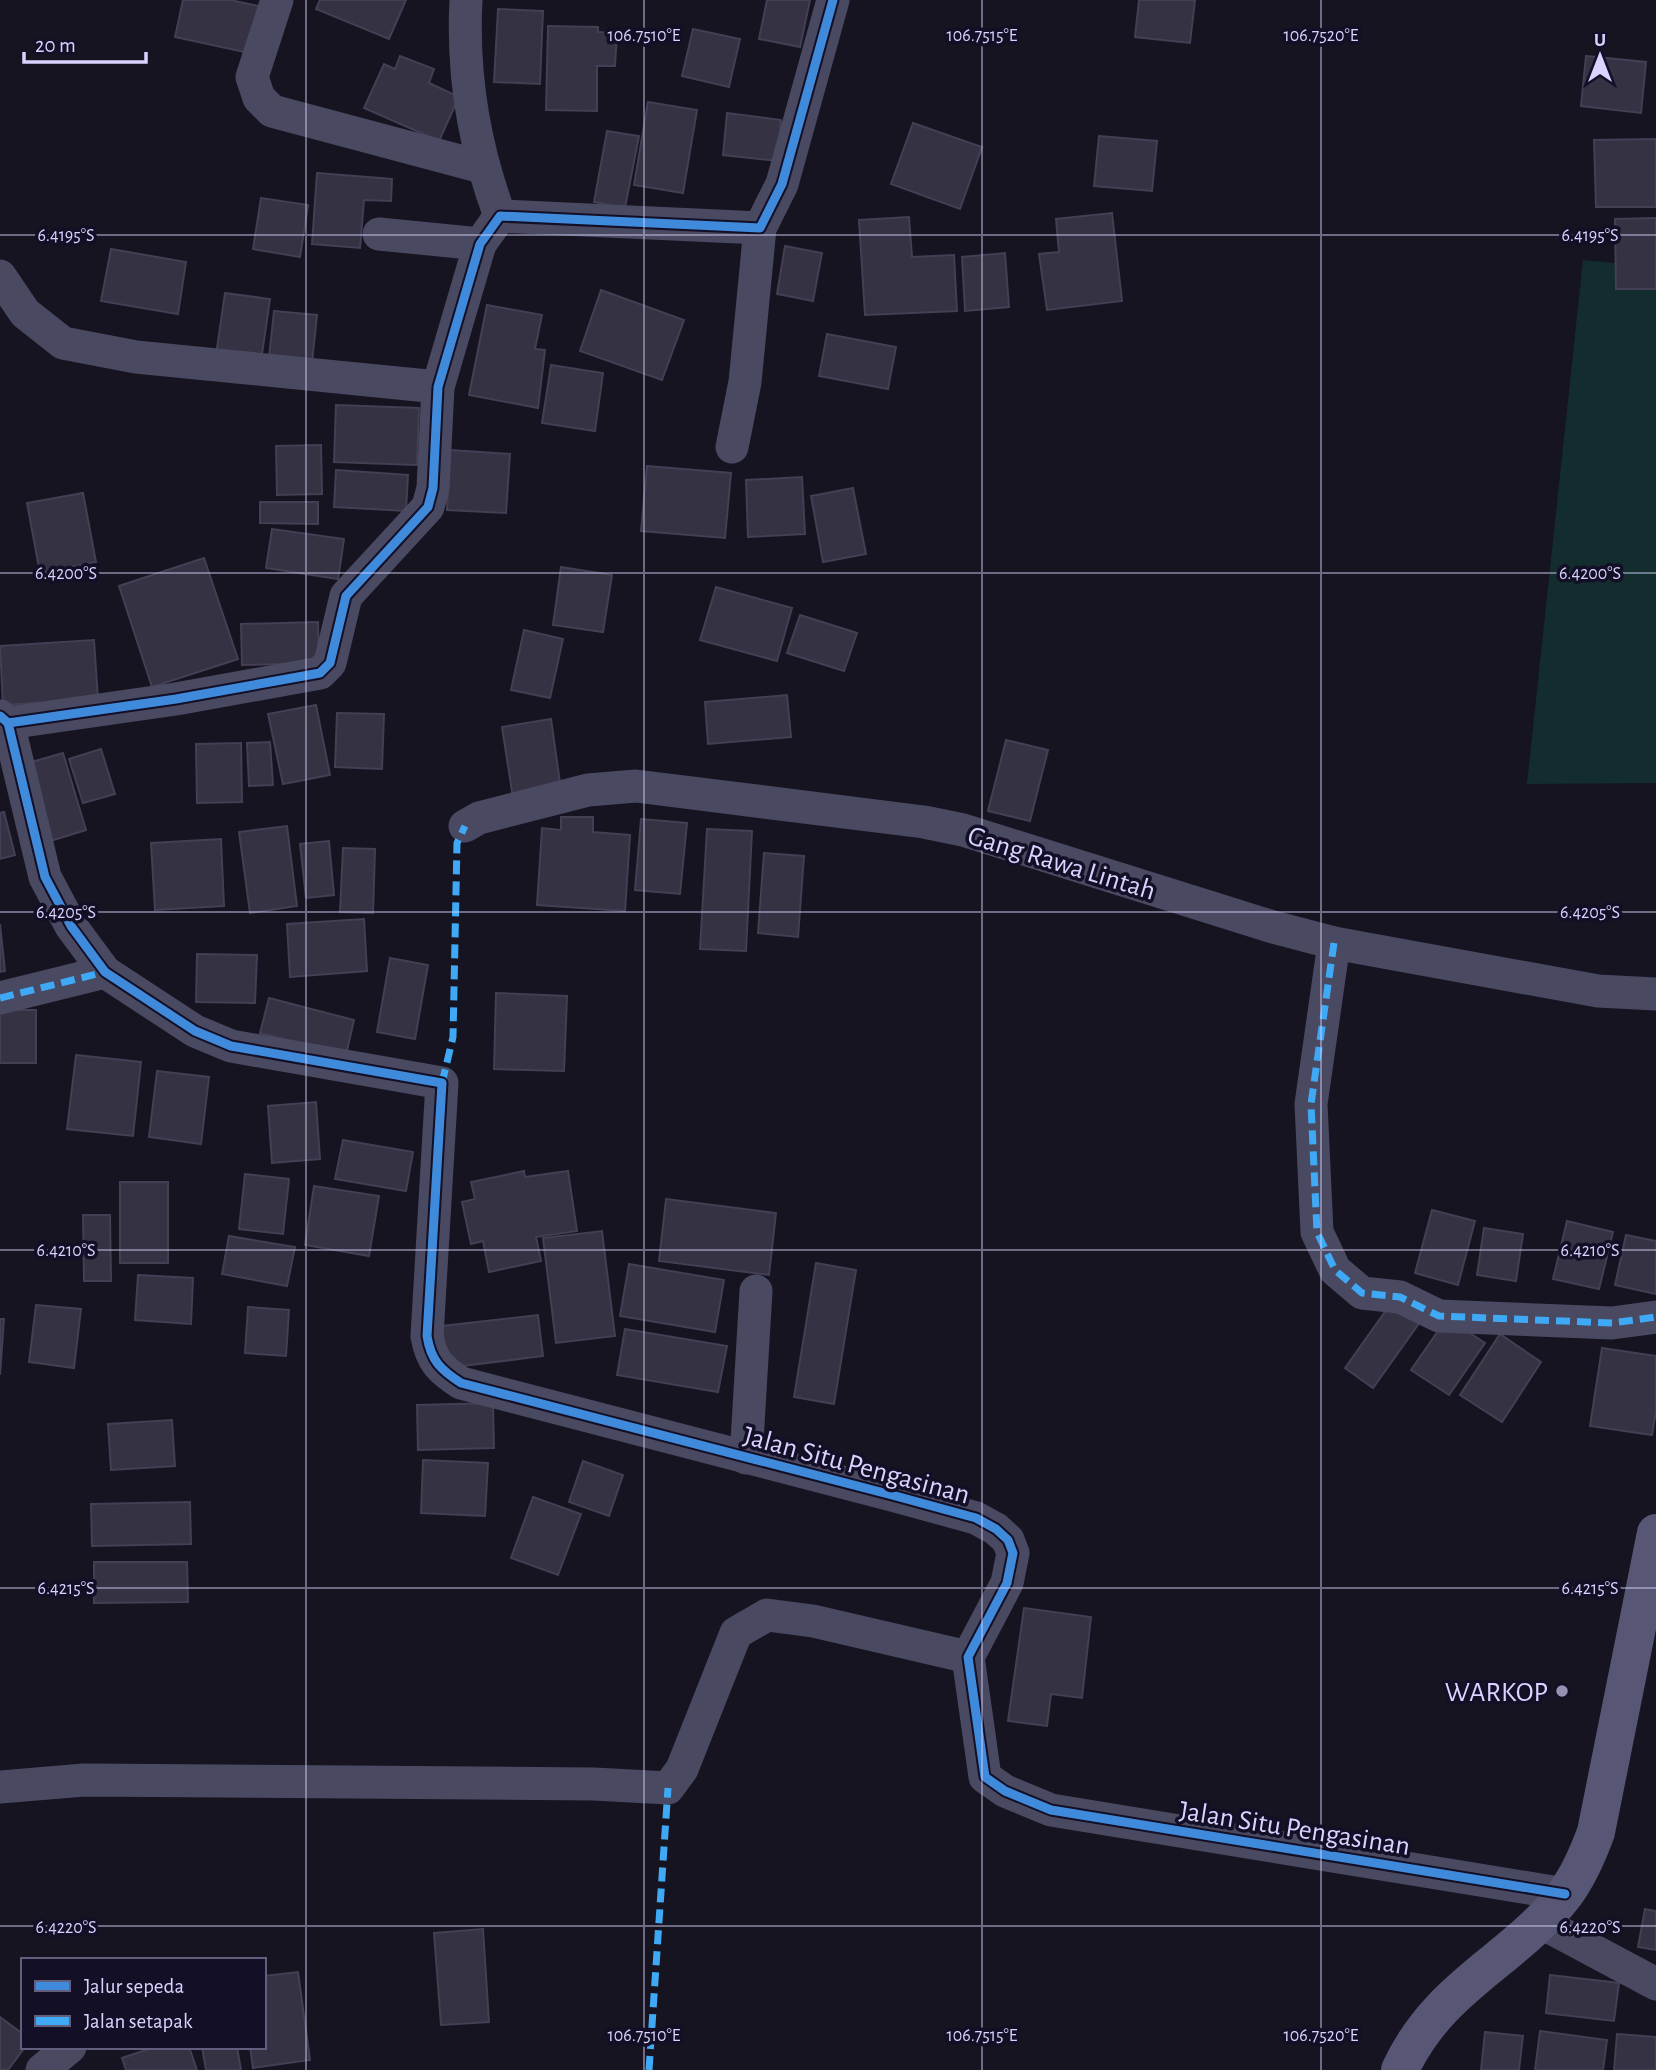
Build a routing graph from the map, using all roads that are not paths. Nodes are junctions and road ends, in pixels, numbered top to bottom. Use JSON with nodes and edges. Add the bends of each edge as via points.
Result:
{"nodes":[{"id":1,"x":277,"y":0,"type":"edge"},
{"id":2,"x":467,"y":0,"type":"edge"},
{"id":3,"x":833,"y":0,"type":"edge"},
{"id":4,"x":482,"y":167,"type":"junction"},
{"id":5,"x":500,"y":216,"type":"junction"},
{"id":6,"x":760,"y":228,"type":"junction"},
{"id":7,"x":379,"y":234,"type":"dead end"},
{"id":8,"x":480,"y":244,"type":"junction"},
{"id":9,"x":0,"y":276,"type":"edge"},
{"id":10,"x":438,"y":387,"type":"junction"},
{"id":11,"x":732,"y":447,"type":"dead end"},
{"id":12,"x":4,"y":720,"type":"edge"},
{"id":13,"x":465,"y":826,"type":"dead end"},
{"id":14,"x":1334,"y":943,"type":"junction"},
{"id":15,"x":104,"y":972,"type":"junction"},
{"id":16,"x":1656,"y":995,"type":"edge"},
{"id":17,"x":0,"y":998,"type":"edge"},
{"id":18,"x":756,"y":1291,"type":"dead end"},
{"id":19,"x":1656,"y":1317,"type":"edge"},
{"id":20,"x":746,"y":1458,"type":"junction"},
{"id":21,"x":1656,"y":1532,"type":"edge"},
{"id":22,"x":968,"y":1657,"type":"junction"},
{"id":23,"x":0,"y":1787,"type":"edge"},
{"id":24,"x":1565,"y":1894,"type":"junction"},
{"id":25,"x":1540,"y":1922,"type":"junction"},
{"id":26,"x":1656,"y":1984,"type":"edge"},
{"id":27,"x":68,"y":2049,"type":"edge"},
{"id":28,"x":42,"y":2070,"type":"edge"},
{"id":29,"x":1400,"y":2070,"type":"edge"}],
"edges":[{"from":1,"to":4,"type":"street","via":[[252,77],[259,98],[272,111]]},
{"from":2,"to":4,"type":"street","via":[[463,52]]},
{"from":3,"to":6,"type":"street","via":[[782,184]]},
{"from":4,"to":5,"type":"street"},
{"from":5,"to":6,"type":"street"},
{"from":5,"to":8,"type":"street"},
{"from":6,"to":11,"type":"street","via":[[745,383]]},
{"from":7,"to":8,"type":"street"},
{"from":8,"to":10,"type":"street"},
{"from":9,"to":10,"type":"street","via":[[25,313],[63,342],[136,358]]},
{"from":10,"to":12,"type":"street","via":[[428,507],[346,596],[330,663],[320,673],[176,699]]},
{"from":12,"to":15,"type":"street","via":[[45,877],[71,926]]},
{"from":13,"to":14,"type":"street","name":"Gang Rawa Lintah","via":[[479,818],[611,787],[719,794],[963,830]]},
{"from":14,"to":16,"type":"street","name":"Gang Rawa Lintah","via":[[1598,991]]},
{"from":14,"to":19,"type":"street","via":[[1311,1104],[1317,1232],[1335,1270],[1362,1293],[1400,1297],[1439,1315],[1612,1323]]},
{"from":15,"to":17,"type":"street"},
{"from":15,"to":20,"type":"street","name":"Jalan Situ Pengasinan","via":[[195,1031],[231,1046],[442,1083],[427,1336],[430,1356],[461,1383]]},
{"from":18,"to":20,"type":"street"},
{"from":20,"to":22,"type":"street","name":"Jalan Situ Pengasinan","via":[[976,1518],[1008,1540],[1013,1553],[1007,1583]]},
{"from":21,"to":24,"type":"main road","via":[[1596,1832],[1584,1864]]},
{"from":22,"to":23,"type":"street","via":[[813,1621],[767,1615],[736,1633],[682,1769],[668,1788],[97,1780]]},
{"from":22,"to":24,"type":"street","name":"Jalan Situ Pengasinan","via":[[985,1777],[1005,1791],[1051,1810]]},
{"from":24,"to":25,"type":"main road"},
{"from":25,"to":26,"type":"street"},
{"from":25,"to":29,"type":"main road","via":[[1445,2004],[1409,2050]]},
{"from":27,"to":28,"type":"street"}]}
